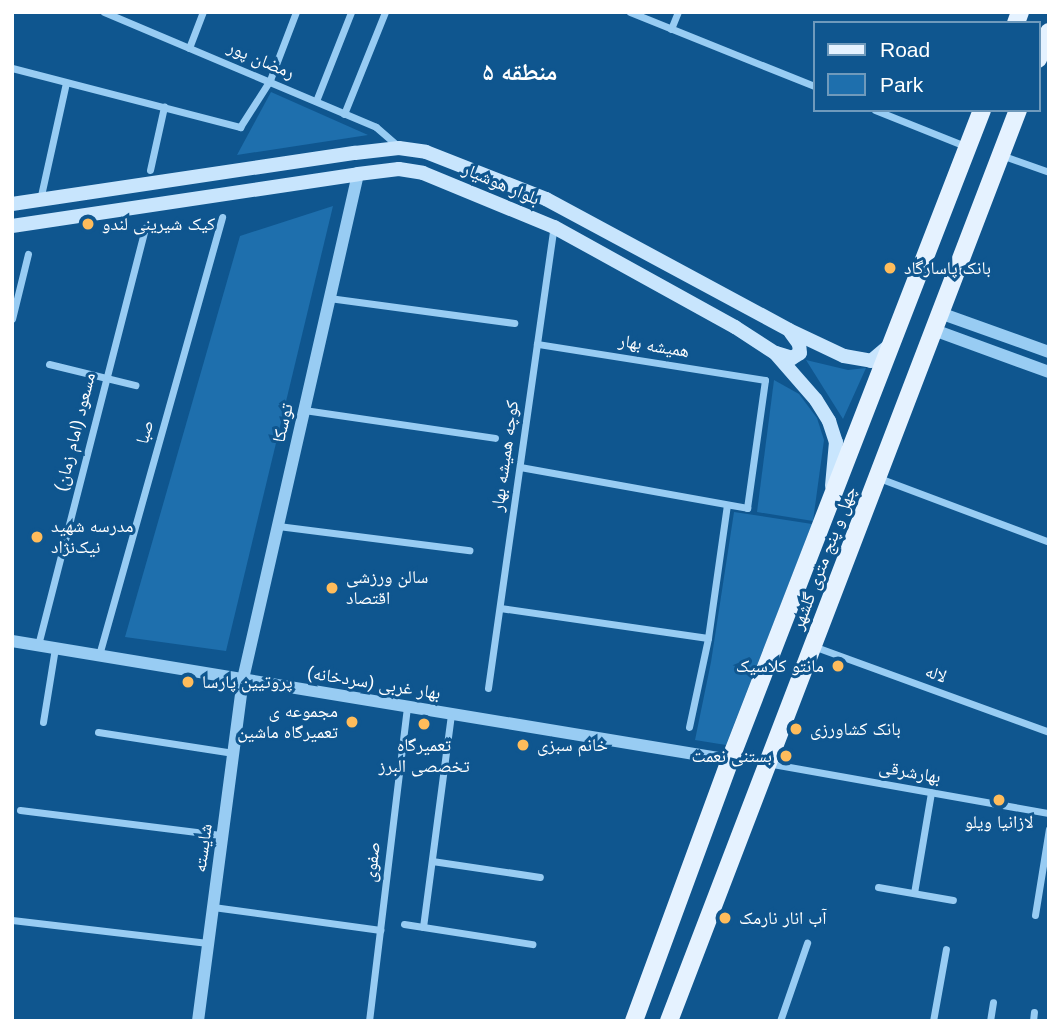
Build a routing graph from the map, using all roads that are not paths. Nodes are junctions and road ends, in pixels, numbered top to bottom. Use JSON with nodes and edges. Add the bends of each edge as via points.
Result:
{"nodes":[{"id":1,"x":104,"y":12,"type":"edge"},
{"id":2,"x":203,"y":12,"type":"edge"},
{"id":3,"x":296,"y":12,"type":"edge"},
{"id":4,"x":351,"y":12,"type":"edge"},
{"id":5,"x":385,"y":12,"type":"edge"},
{"id":6,"x":630,"y":12,"type":"edge"},
{"id":7,"x":678,"y":12,"type":"edge"},
{"id":8,"x":671,"y":29,"type":"junction"},
{"id":9,"x":1049,"y":32,"type":"edge"},
{"id":10,"x":189,"y":48,"type":"junction"},
{"id":11,"x":1040,"y":54,"type":"edge"},
{"id":12,"x":12,"y":68,"type":"edge"},
{"id":13,"x":270,"y":80,"type":"junction"},
{"id":14,"x":66,"y":83,"type":"junction"},
{"id":15,"x":813,"y":86,"type":"edge"},
{"id":16,"x":316,"y":101,"type":"junction"},
{"id":17,"x":164,"y":107,"type":"junction"},
{"id":18,"x":880,"y":112,"type":"edge"},
{"id":19,"x":981,"y":112,"type":"edge"},
{"id":20,"x":1017,"y":112,"type":"edge"},
{"id":21,"x":344,"y":114,"type":"junction"},
{"id":22,"x":399,"y":148,"type":"junction"},
{"id":23,"x":968,"y":148,"type":"junction"},
{"id":24,"x":1001,"y":155,"type":"junction"},
{"id":25,"x":149,"y":170,"type":"dead end"},
{"id":26,"x":1049,"y":172,"type":"edge"},
{"id":27,"x":358,"y":174,"type":"junction"},
{"id":28,"x":27,"y":202,"type":"edge"},
{"id":29,"x":222,"y":217,"type":"dead end"},
{"id":30,"x":30,"y":224,"type":"junction"},
{"id":31,"x":12,"y":226,"type":"edge"},
{"id":32,"x":554,"y":227,"type":"junction"},
{"id":33,"x":145,"y":228,"type":"dead end"},
{"id":34,"x":28,"y":254,"type":"dead end"},
{"id":35,"x":330,"y":298,"type":"junction"},
{"id":36,"x":940,"y":313,"type":"junction"},
{"id":37,"x":12,"y":319,"type":"edge"},
{"id":38,"x":514,"y":323,"type":"dead end"},
{"id":39,"x":978,"y":327,"type":"junction"},
{"id":40,"x":789,"y":330,"type":"junction"},
{"id":41,"x":934,"y":331,"type":"junction"},
{"id":42,"x":892,"y":342,"type":"junction"},
{"id":43,"x":537,"y":344,"type":"junction"},
{"id":44,"x":970,"y":344,"type":"junction"},
{"id":45,"x":1049,"y":352,"type":"edge"},
{"id":46,"x":775,"y":353,"type":"junction"},
{"id":47,"x":49,"y":364,"type":"dead end"},
{"id":48,"x":1049,"y":372,"type":"edge"},
{"id":49,"x":105,"y":379,"type":"junction"},
{"id":50,"x":135,"y":385,"type":"dead end"},
{"id":51,"x":304,"y":410,"type":"junction"},
{"id":52,"x":495,"y":438,"type":"dead end"},
{"id":53,"x":520,"y":467,"type":"junction"},
{"id":54,"x":877,"y":477,"type":"junction"},
{"id":55,"x":727,"y":505,"type":"junction"},
{"id":56,"x":831,"y":505,"type":"junction"},
{"id":57,"x":278,"y":526,"type":"junction"},
{"id":58,"x":1049,"y":542,"type":"edge"},
{"id":59,"x":469,"y":550,"type":"dead end"},
{"id":60,"x":500,"y":608,"type":"junction"},
{"id":61,"x":708,"y":638,"type":"junction"},
{"id":62,"x":12,"y":641,"type":"edge"},
{"id":63,"x":38,"y":645,"type":"junction"},
{"id":64,"x":812,"y":646,"type":"junction"},
{"id":65,"x":54,"y":648,"type":"junction"},
{"id":66,"x":99,"y":655,"type":"junction"},
{"id":67,"x":243,"y":680,"type":"junction"},
{"id":68,"x":488,"y":688,"type":"dead end"},
{"id":69,"x":407,"y":707,"type":"junction"},
{"id":70,"x":451,"y":714,"type":"junction"},
{"id":71,"x":43,"y":722,"type":"dead end"},
{"id":72,"x":689,"y":727,"type":"dead end"},
{"id":73,"x":98,"y":732,"type":"dead end"},
{"id":74,"x":1049,"y":732,"type":"edge"},
{"id":75,"x":233,"y":753,"type":"junction"},
{"id":76,"x":730,"y":760,"type":"junction"},
{"id":77,"x":767,"y":763,"type":"junction"},
{"id":78,"x":931,"y":792,"type":"junction"},
{"id":79,"x":20,"y":810,"type":"dead end"},
{"id":80,"x":1049,"y":813,"type":"edge"},
{"id":81,"x":1049,"y":829,"type":"edge"},
{"id":82,"x":222,"y":835,"type":"junction"},
{"id":83,"x":432,"y":861,"type":"junction"},
{"id":84,"x":540,"y":877,"type":"dead end"},
{"id":85,"x":878,"y":887,"type":"dead end"},
{"id":86,"x":914,"y":893,"type":"junction"},
{"id":87,"x":953,"y":901,"type":"dead end"},
{"id":88,"x":213,"y":907,"type":"junction"},
{"id":89,"x":1035,"y":915,"type":"dead end"},
{"id":90,"x":12,"y":920,"type":"edge"},
{"id":91,"x":404,"y":924,"type":"dead end"},
{"id":92,"x":423,"y":927,"type":"junction"},
{"id":93,"x":380,"y":930,"type":"junction"},
{"id":94,"x":208,"y":943,"type":"junction"},
{"id":95,"x":807,"y":943,"type":"dead end"},
{"id":96,"x":531,"y":944,"type":"dead end"},
{"id":97,"x":946,"y":949,"type":"dead end"},
{"id":98,"x":993,"y":1002,"type":"dead end"},
{"id":99,"x":1034,"y":1012,"type":"dead end"},
{"id":100,"x":635,"y":1019,"type":"edge"},
{"id":101,"x":198,"y":1021,"type":"edge"},
{"id":102,"x":369,"y":1021,"type":"edge"},
{"id":103,"x":669,"y":1021,"type":"edge"},
{"id":104,"x":780,"y":1021,"type":"edge"},
{"id":105,"x":933,"y":1021,"type":"edge"},
{"id":106,"x":990,"y":1021,"type":"edge"},
{"id":107,"x":1033,"y":1021,"type":"edge"}],
"edges":[{"from":1,"to":10,"type":"street","name":"رمضان پور"},
{"from":2,"to":10,"type":"street"},
{"from":3,"to":13,"type":"street"},
{"from":4,"to":16,"type":"street"},
{"from":5,"to":21,"type":"street"},
{"from":6,"to":8,"type":"street"},
{"from":7,"to":8,"type":"street"},
{"from":8,"to":15,"type":"street"},
{"from":9,"to":11,"type":"main road"},
{"from":10,"to":13,"type":"street","name":"رمضان پور"},
{"from":12,"to":14,"type":"street"},
{"from":13,"to":16,"type":"street","name":"رمضان پور"},
{"from":13,"to":17,"type":"street","via":[[240,127]]},
{"from":14,"to":17,"type":"street"},
{"from":14,"to":28,"type":"street"},
{"from":16,"to":21,"type":"street","name":"رمضان پور"},
{"from":17,"to":25,"type":"street"},
{"from":18,"to":23,"type":"street"},
{"from":19,"to":23,"type":"main road","name":"چهل و پنج متری گلشهر"},
{"from":20,"to":24,"type":"main road","name":"چهل و پنج متری گلشهر"},
{"from":21,"to":22,"type":"street","name":"رمضان پور","via":[[376,127]]},
{"from":22,"to":28,"type":"main road","name":"بلوار هوشیار"},
{"from":22,"to":40,"type":"main road","name":"بلوار هوشیار","via":[[426,152],[546,199]]},
{"from":23,"to":42,"type":"main road","name":"چهل و پنج متری گلشهر"},
{"from":24,"to":26,"type":"street"},
{"from":24,"to":36,"type":"main road","name":"چهل و پنج متری گلشهر"},
{"from":27,"to":30,"type":"main road","name":"بلوار هوشیار"},
{"from":27,"to":32,"type":"main road","name":"بلوار هوشیار","via":[[399,169],[424,173]]},
{"from":27,"to":35,"type":"street","name":"توسکا"},
{"from":28,"to":30,"type":"main road","via":[[22,215]]},
{"from":29,"to":66,"type":"street","name":"صبا"},
{"from":30,"to":31,"type":"main road","name":"بلوار هوشیار"},
{"from":32,"to":43,"type":"street","name":"کوچه همیشه بهار"},
{"from":32,"to":46,"type":"main road","name":"بلوار هوشیار"},
{"from":33,"to":49,"type":"street","name":"مسعود (امام زمان)"},
{"from":34,"to":37,"type":"street"},
{"from":35,"to":38,"type":"street"},
{"from":35,"to":51,"type":"street","name":"توسکا"},
{"from":36,"to":39,"type":"street"},
{"from":36,"to":41,"type":"main road","name":"چهل و پنج متری گلشهر"},
{"from":39,"to":44,"type":"street","via":[[968,330]]},
{"from":39,"to":45,"type":"street"},
{"from":40,"to":42,"type":"main road","name":"بلوار هوشیار","via":[[854,360],[871,360]]},
{"from":40,"to":46,"type":"main road","via":[[800,353],[792,358]]},
{"from":41,"to":44,"type":"street"},
{"from":41,"to":54,"type":"main road","name":"چهل و پنج متری گلشهر"},
{"from":42,"to":56,"type":"main road","name":"چهل و پنج متری گلشهر"},
{"from":43,"to":53,"type":"street","name":"کوچه همیشه بهار"},
{"from":43,"to":55,"type":"street","name":"همیشه بهار","via":[[765,380],[747,508]]},
{"from":44,"to":48,"type":"street"},
{"from":46,"to":56,"type":"main road","name":"بلوار هوشیار","via":[[829,421],[835,442]]},
{"from":47,"to":49,"type":"street"},
{"from":49,"to":50,"type":"street"},
{"from":49,"to":63,"type":"street","name":"مسعود (امام زمان)"},
{"from":51,"to":52,"type":"street"},
{"from":51,"to":57,"type":"street","name":"توسکا"},
{"from":53,"to":55,"type":"street"},
{"from":53,"to":60,"type":"street","name":"کوچه همیشه بهار"},
{"from":54,"to":58,"type":"street"},
{"from":54,"to":64,"type":"main road","name":"چهل و پنج متری گلشهر"},
{"from":55,"to":61,"type":"street"},
{"from":56,"to":76,"type":"main road","name":"چهل و پنج متری گلشهر"},
{"from":57,"to":59,"type":"street"},
{"from":57,"to":67,"type":"street","name":"توسکا"},
{"from":60,"to":61,"type":"street"},
{"from":60,"to":68,"type":"street","name":"کوچه همیشه بهار"},
{"from":61,"to":72,"type":"street"},
{"from":62,"to":63,"type":"street","name":"بهار غربی (سردخانه)"},
{"from":63,"to":65,"type":"street","name":"بهار غربی (سردخانه)"},
{"from":64,"to":74,"type":"street","name":"لاله"},
{"from":64,"to":77,"type":"main road","name":"چهل و پنج متری گلشهر"},
{"from":65,"to":66,"type":"street","name":"بهار غربی (سردخانه)"},
{"from":65,"to":71,"type":"street"},
{"from":66,"to":67,"type":"street","name":"بهار غربی (سردخانه)"},
{"from":67,"to":69,"type":"street","name":"بهار غربی (سردخانه)"},
{"from":67,"to":75,"type":"street","name":"شایسته"},
{"from":69,"to":70,"type":"street","name":"بهار غربی (سردخانه)"},
{"from":69,"to":93,"type":"street","name":"صفوی"},
{"from":70,"to":76,"type":"street","name":"بهار غربی (سردخانه)"},
{"from":70,"to":83,"type":"street"},
{"from":73,"to":75,"type":"street"},
{"from":75,"to":82,"type":"street","name":"شایسته"},
{"from":76,"to":100,"type":"main road","name":"چهل و پنج متری گلشهر"},
{"from":77,"to":78,"type":"street","name":"بهارشرقی"},
{"from":77,"to":103,"type":"main road","name":"چهل و پنج متری گلشهر"},
{"from":78,"to":80,"type":"street","name":"بهارشرقی"},
{"from":78,"to":86,"type":"street"},
{"from":79,"to":82,"type":"street"},
{"from":81,"to":89,"type":"street"},
{"from":82,"to":88,"type":"street","name":"شایسته"},
{"from":83,"to":84,"type":"street"},
{"from":83,"to":92,"type":"street"},
{"from":85,"to":86,"type":"street"},
{"from":86,"to":87,"type":"street"},
{"from":88,"to":93,"type":"street"},
{"from":88,"to":94,"type":"street","name":"شایسته"},
{"from":90,"to":94,"type":"street"},
{"from":91,"to":92,"type":"street"},
{"from":92,"to":96,"type":"street"},
{"from":93,"to":102,"type":"street","name":"صفوی"},
{"from":94,"to":101,"type":"street","name":"شایسته"},
{"from":95,"to":104,"type":"street"},
{"from":97,"to":105,"type":"street"},
{"from":98,"to":106,"type":"street"},
{"from":99,"to":107,"type":"street"}]}
